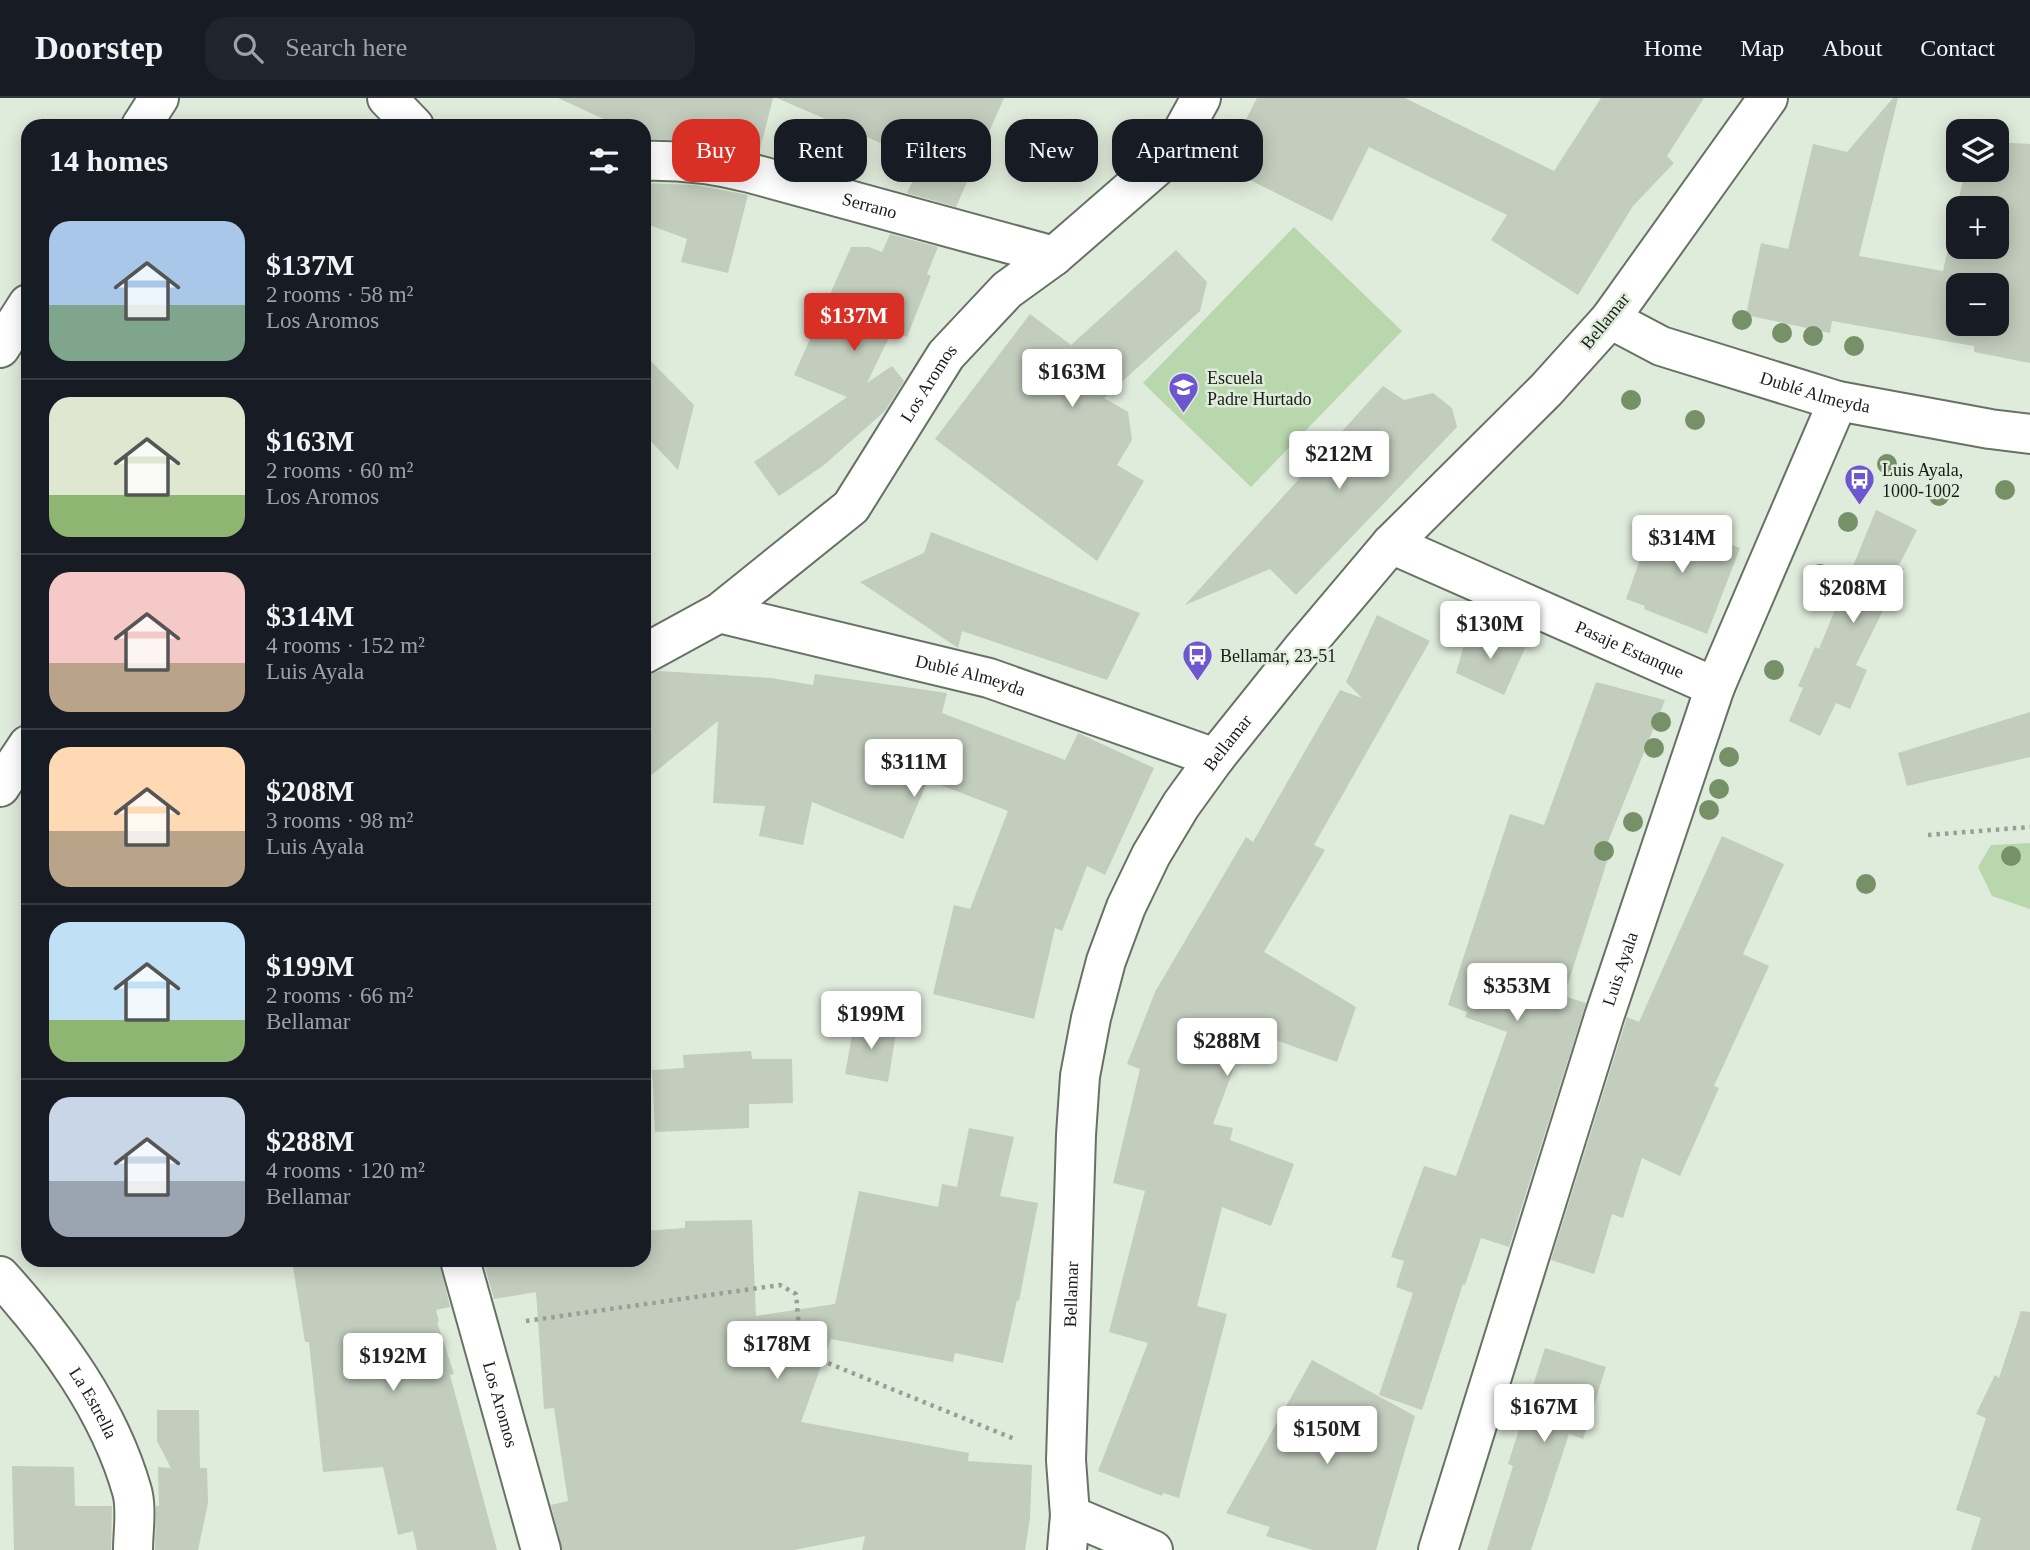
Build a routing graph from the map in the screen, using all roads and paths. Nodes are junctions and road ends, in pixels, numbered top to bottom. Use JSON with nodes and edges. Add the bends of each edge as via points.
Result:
{"nodes":[{"id":1,"x":159,"y":98,"type":"edge"},
{"id":2,"x":387,"y":98,"type":"edge"},
{"id":3,"x":1201,"y":98,"type":"edge"},
{"id":4,"x":1768,"y":98,"type":"edge"},
{"id":5,"x":146,"y":119,"type":"edge"},
{"id":6,"x":407,"y":119,"type":"edge"},
{"id":7,"x":651,"y":160,"type":"edge"},
{"id":8,"x":1054,"y":256,"type":"junction"},
{"id":9,"x":21,"y":315,"type":"edge"},
{"id":10,"x":1609,"y":319,"type":"junction"},
{"id":11,"x":0,"y":348,"type":"edge"},
{"id":12,"x":1838,"y":401,"type":"junction"},
{"id":13,"x":2030,"y":433,"type":"edge"},
{"id":14,"x":1391,"y":544,"type":"junction"},
{"id":15,"x":719,"y":613,"type":"junction"},
{"id":16,"x":651,"y":650,"type":"edge"},
{"id":17,"x":1715,"y":687,"type":"junction"},
{"id":18,"x":1214,"y":758,"type":"junction"},
{"id":19,"x":2030,"y":827,"type":"edge"},
{"id":20,"x":1928,"y":835,"type":"dead end"},
{"id":21,"x":462,"y":1267,"type":"edge"},
{"id":22,"x":0,"y":1276,"type":"edge"},
{"id":23,"x":480,"y":1327,"type":"junction"},
{"id":24,"x":1066,"y":1460,"type":"junction"},
{"id":25,"x":1068,"y":1532,"type":"edge"},
{"id":26,"x":133,"y":1550,"type":"edge"},
{"id":27,"x":541,"y":1550,"type":"edge"},
{"id":28,"x":1153,"y":1550,"type":"edge"},
{"id":29,"x":1438,"y":1550,"type":"edge"}],
"edges":[{"from":1,"to":5,"type":"street"},
{"from":2,"to":6,"type":"street"},
{"from":3,"to":8,"type":"street","name":"Los Aromos","via":[[1169,156]]},
{"from":4,"to":10,"type":"street","name":"Bellamar"},
{"from":7,"to":8,"type":"street","name":"Serrano","via":[[750,173]]},
{"from":8,"to":15,"type":"street","name":"Los Aromos","via":[[1007,290],[946,355],[851,507]]},
{"from":9,"to":11,"type":"street"},
{"from":10,"to":12,"type":"street","name":"Dublé Almeyda","via":[[1661,346]]},
{"from":10,"to":14,"type":"street","name":"Bellamar","via":[[1546,390]]},
{"from":12,"to":13,"type":"street","name":"Dublé Almeyda"},
{"from":12,"to":17,"type":"street","name":"Luis Ayala"},
{"from":14,"to":17,"type":"street","name":"Pasaje Estanque"},
{"from":14,"to":18,"type":"street","name":"Bellamar"},
{"from":15,"to":16,"type":"street","name":"Los Aromos"},
{"from":15,"to":18,"type":"street","name":"Dublé Almeyda","via":[[989,678]]},
{"from":17,"to":29,"type":"street","name":"Luis Ayala","via":[[1604,1017]]},
{"from":18,"to":24,"type":"street","name":"Bellamar","via":[[1151,855],[1126,906],[1091,1018],[1080,1076],[1076,1135]]},
{"from":19,"to":20,"type":"path"},
{"from":21,"to":23,"type":"street","name":"Los Aromos"},
{"from":22,"to":26,"type":"street","name":"La Estrella","via":[[36,1316],[102,1413],[133,1493]]},
{"from":23,"to":24,"type":"path","via":[[780,1285],[796,1294],[802,1343],[818,1359]]},
{"from":23,"to":27,"type":"street","name":"Los Aromos"},
{"from":24,"to":25,"type":"street","name":"Bellamar"},
{"from":25,"to":28,"type":"street"}]}
